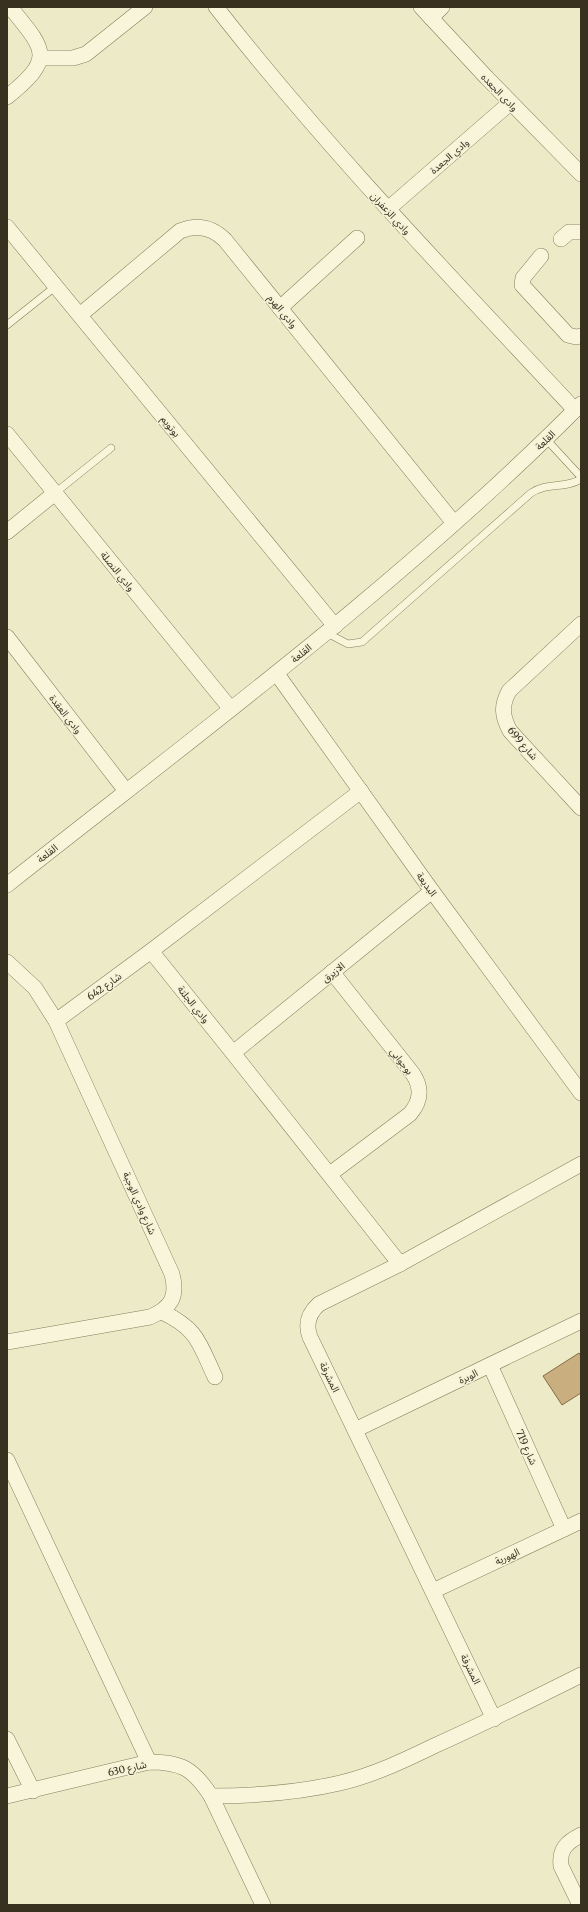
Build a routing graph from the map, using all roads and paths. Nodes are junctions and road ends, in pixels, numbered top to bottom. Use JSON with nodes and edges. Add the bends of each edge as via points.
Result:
{"nodes":[{"id":1,"x":10,"y":7,"type":"edge"},
{"id":2,"x":145,"y":7,"type":"edge"},
{"id":3,"x":216,"y":7,"type":"edge"},
{"id":4,"x":442,"y":7,"type":"edge"},
{"id":5,"x":426,"y":12,"type":"edge"},
{"id":6,"x":40,"y":58,"type":"junction"},
{"id":7,"x":7,"y":97,"type":"edge"},
{"id":8,"x":510,"y":103,"type":"junction"},
{"id":9,"x":581,"y":174,"type":"edge"},
{"id":10,"x":388,"y":210,"type":"junction"},
{"id":11,"x":7,"y":227,"type":"edge"},
{"id":12,"x":581,"y":232,"type":"edge"},
{"id":13,"x":358,"y":238,"type":"dead end"},
{"id":14,"x":561,"y":239,"type":"dead end"},
{"id":15,"x":542,"y":256,"type":"dead end"},
{"id":16,"x":56,"y":286,"type":"junction"},
{"id":17,"x":280,"y":308,"type":"junction"},
{"id":18,"x":80,"y":315,"type":"junction"},
{"id":19,"x":7,"y":325,"type":"edge"},
{"id":20,"x":581,"y":336,"type":"edge"},
{"id":21,"x":578,"y":407,"type":"edge"},
{"id":22,"x":7,"y":434,"type":"edge"},
{"id":23,"x":546,"y":440,"type":"junction"},
{"id":24,"x":111,"y":448,"type":"dead end"},
{"id":25,"x":581,"y":478,"type":"edge"},
{"id":26,"x":55,"y":493,"type":"junction"},
{"id":27,"x":454,"y":523,"type":"junction"},
{"id":28,"x":7,"y":532,"type":"edge"},
{"id":29,"x":581,"y":624,"type":"edge"},
{"id":30,"x":331,"y":629,"type":"junction"},
{"id":31,"x":7,"y":637,"type":"edge"},
{"id":32,"x":277,"y":674,"type":"junction"},
{"id":33,"x":230,"y":708,"type":"junction"},
{"id":34,"x":126,"y":791,"type":"junction"},
{"id":35,"x":361,"y":791,"type":"junction"},
{"id":36,"x":581,"y":808,"type":"edge"},
{"id":37,"x":7,"y":885,"type":"edge"},
{"id":38,"x":432,"y":891,"type":"junction"},
{"id":39,"x":151,"y":951,"type":"junction"},
{"id":40,"x":7,"y":962,"type":"edge"},
{"id":41,"x":332,"y":972,"type":"junction"},
{"id":42,"x":56,"y":1021,"type":"junction"},
{"id":43,"x":234,"y":1053,"type":"junction"},
{"id":44,"x":581,"y":1093,"type":"edge"},
{"id":45,"x":581,"y":1164,"type":"edge"},
{"id":46,"x":330,"y":1174,"type":"junction"},
{"id":47,"x":400,"y":1264,"type":"junction"},
{"id":48,"x":162,"y":1312,"type":"junction"},
{"id":49,"x":581,"y":1321,"type":"edge"},
{"id":50,"x":7,"y":1342,"type":"edge"},
{"id":51,"x":490,"y":1365,"type":"junction"},
{"id":52,"x":214,"y":1377,"type":"dead end"},
{"id":53,"x":355,"y":1430,"type":"junction"},
{"id":54,"x":7,"y":1460,"type":"edge"},
{"id":55,"x":581,"y":1521,"type":"edge"},
{"id":56,"x":564,"y":1529,"type":"junction"},
{"id":57,"x":433,"y":1591,"type":"junction"},
{"id":58,"x":581,"y":1675,"type":"edge"},
{"id":59,"x":494,"y":1719,"type":"junction"},
{"id":60,"x":7,"y":1739,"type":"edge"},
{"id":61,"x":148,"y":1762,"type":"junction"},
{"id":62,"x":34,"y":1791,"type":"junction"},
{"id":63,"x":7,"y":1796,"type":"edge"},
{"id":64,"x":210,"y":1796,"type":"junction"},
{"id":65,"x":581,"y":1835,"type":"edge"},
{"id":66,"x":263,"y":1905,"type":"edge"},
{"id":67,"x":580,"y":1905,"type":"edge"}],
"edges":[{"from":1,"to":6,"type":"street","via":[[34,36],[40,50]]},
{"from":2,"to":6,"type":"street","via":[[86,54],[73,58]]},
{"from":3,"to":10,"type":"street","name":"وادي الزعفران","via":[[318,131]]},
{"from":4,"to":5,"type":"street"},
{"from":5,"to":8,"type":"street","name":"وادى الجعده"},
{"from":6,"to":7,"type":"street","via":[[34,74]]},
{"from":8,"to":9,"type":"street","name":"وادى الجعده"},
{"from":8,"to":10,"type":"street","name":"وادي الجعدة"},
{"from":10,"to":21,"type":"street","name":"وادي الزعفران"},
{"from":11,"to":16,"type":"street","name":"بوتويم"},
{"from":12,"to":14,"type":"street","via":[[569,232]]},
{"from":13,"to":17,"type":"street"},
{"from":15,"to":20,"type":"street","via":[[523,278],[522,285],[568,335],[576,338]]},
{"from":16,"to":18,"type":"street","name":"بوتويم"},
{"from":16,"to":19,"type":"lane"},
{"from":17,"to":18,"type":"street","name":"وادي الهرم","via":[[219,234],[196,226],[173,235]]},
{"from":17,"to":27,"type":"street","name":"وادي الهرم"},
{"from":18,"to":30,"type":"street","name":"بوتويم"},
{"from":21,"to":23,"type":"street","name":"القلعة"},
{"from":22,"to":26,"type":"street","name":"وادي النصلة"},
{"from":23,"to":25,"type":"lane"},
{"from":23,"to":27,"type":"street","name":"القلعة"},
{"from":24,"to":26,"type":"lane"},
{"from":25,"to":30,"type":"lane","via":[[568,485],[543,487],[531,493],[362,642],[348,644]]},
{"from":26,"to":28,"type":"street"},
{"from":26,"to":33,"type":"street","name":"وادي النصلة"},
{"from":27,"to":30,"type":"street","name":"القلعة"},
{"from":29,"to":36,"type":"street","name":"شارع 699","via":[[509,691],[502,710],[504,721],[510,731]]},
{"from":30,"to":32,"type":"street","name":"القلعة"},
{"from":31,"to":34,"type":"street","name":"وادي العقدة"},
{"from":32,"to":33,"type":"street","name":"القلعة"},
{"from":32,"to":35,"type":"street","name":"البديعة"},
{"from":33,"to":34,"type":"street","name":"القلعة"},
{"from":34,"to":37,"type":"street","name":"القلعة"},
{"from":35,"to":38,"type":"street","name":"البديعة"},
{"from":35,"to":39,"type":"street"},
{"from":38,"to":41,"type":"street","name":"الازيرق"},
{"from":38,"to":44,"type":"street","name":"البديعة"},
{"from":39,"to":42,"type":"street","name":"شارع 642"},
{"from":39,"to":43,"type":"street","name":"وادي الجلتة"},
{"from":40,"to":42,"type":"street","name":"شارع وادي الوجبة","via":[[34,988]]},
{"from":41,"to":43,"type":"street","name":"الازيرق"},
{"from":41,"to":46,"type":"street","name":"بوجوابي","via":[[413,1074],[420,1090],[416,1107],[410,1114]]},
{"from":42,"to":48,"type":"street","name":"شارع وادي الوجبة","via":[[172,1274],[175,1284],[174,1295]]},
{"from":43,"to":46,"type":"street","name":"وادي الجلتة"},
{"from":45,"to":47,"type":"street","name":"المشرفة"},
{"from":46,"to":47,"type":"street","name":"وادي الجلتة"},
{"from":47,"to":53,"type":"street","name":"المشرفة","via":[[319,1304],[308,1319],[310,1337]]},
{"from":48,"to":50,"type":"street","via":[[150,1317]]},
{"from":48,"to":52,"type":"street","via":[[180,1320],[196,1335]]},
{"from":49,"to":51,"type":"street","name":"الوبرة"},
{"from":51,"to":53,"type":"street","name":"الوبرة"},
{"from":51,"to":56,"type":"street","name":"شارع 719"},
{"from":53,"to":57,"type":"street","name":"المشرفة"},
{"from":54,"to":61,"type":"street"},
{"from":55,"to":56,"type":"street","name":"الهورية"},
{"from":56,"to":57,"type":"street","name":"الهورية"},
{"from":57,"to":59,"type":"street","name":"المشرفة"},
{"from":58,"to":59,"type":"street"},
{"from":59,"to":64,"type":"street","via":[[384,1770],[342,1783],[254,1796]]},
{"from":60,"to":62,"type":"street"},
{"from":61,"to":62,"type":"street","name":"شارع 630"},
{"from":61,"to":64,"type":"street","name":"شارع 630","via":[[167,1762],[186,1768],[200,1780]]},
{"from":62,"to":63,"type":"street","name":"شارع 630"},
{"from":64,"to":66,"type":"street","name":"شارع 630"},
{"from":65,"to":67,"type":"street","via":[[565,1845],[560,1858],[561,1866]]}]}
